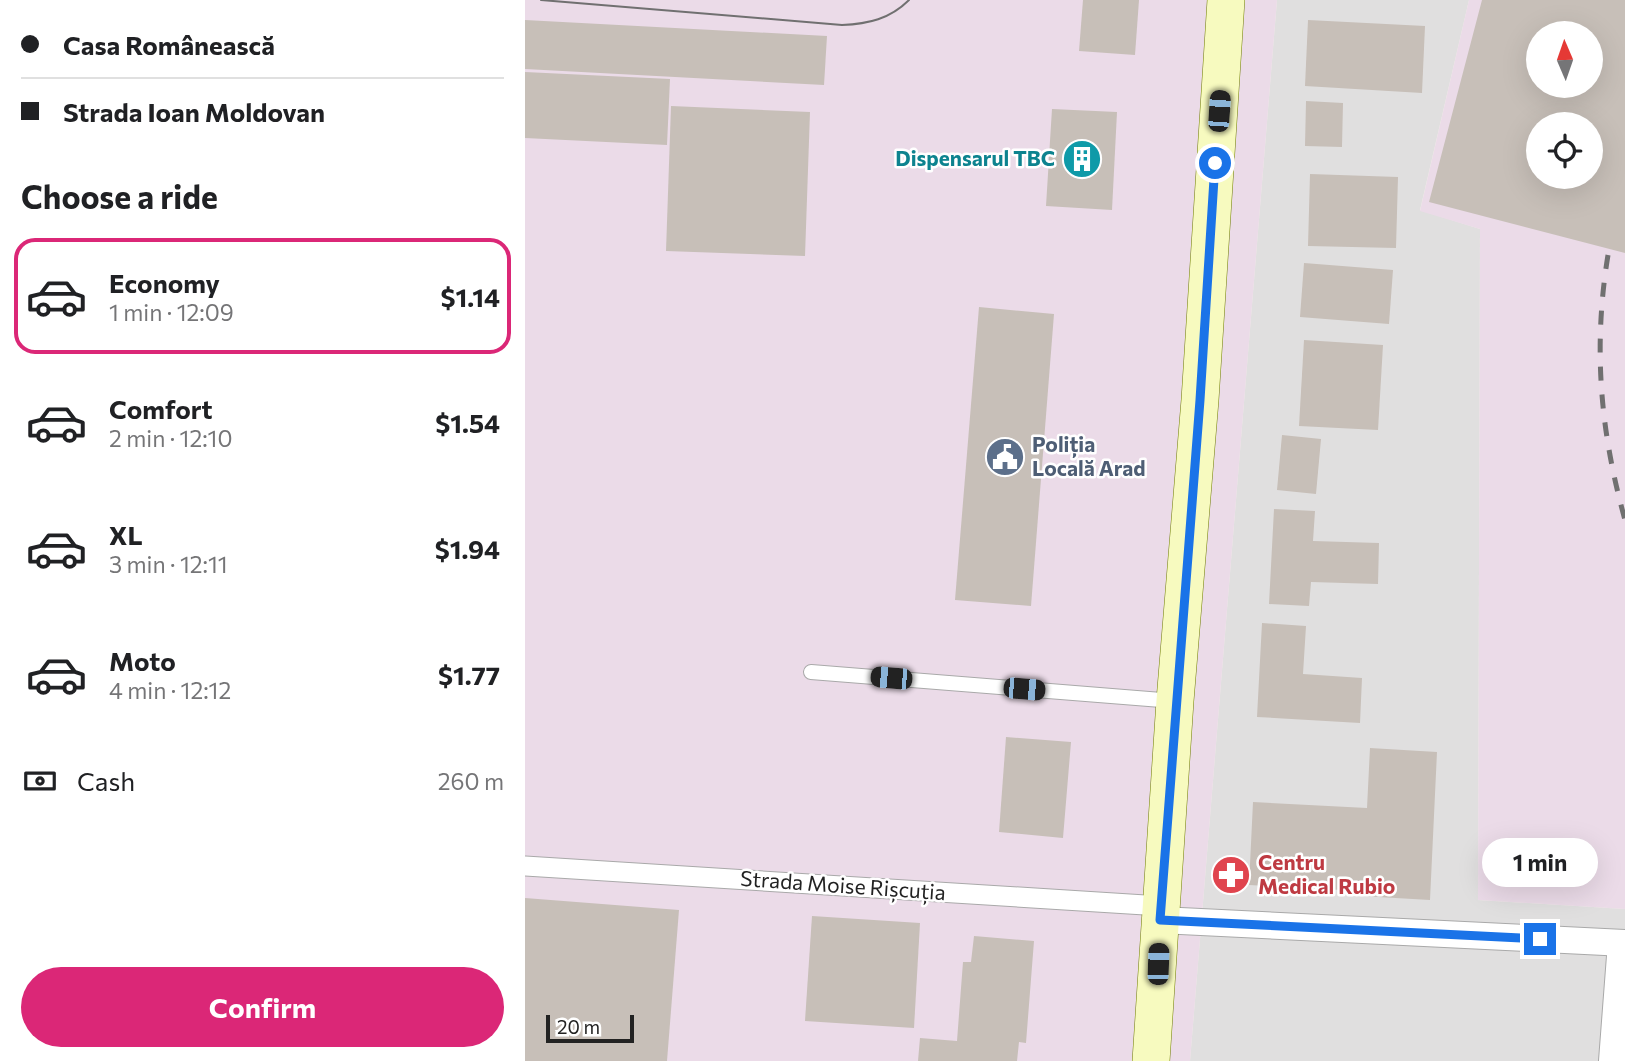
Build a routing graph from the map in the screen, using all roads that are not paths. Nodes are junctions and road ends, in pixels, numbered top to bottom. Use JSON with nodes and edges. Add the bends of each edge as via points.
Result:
{"nodes":[{"id":1,"x":1226,"y":0,"type":"edge"},
{"id":2,"x":811,"y":672,"type":"dead end"},
{"id":3,"x":1175,"y":701,"type":"junction"},
{"id":4,"x":525,"y":866,"type":"edge"},
{"id":5,"x":1161,"y":913,"type":"junction"},
{"id":6,"x":1623,"y":943,"type":"edge"},
{"id":7,"x":1151,"y":1061,"type":"edge"},
{"id":8,"x":1612,"y":1061,"type":"edge"}],
"edges":[{"from":1,"to":3,"type":"main road"},
{"from":2,"to":3,"type":"lane"},
{"from":3,"to":5,"type":"main road"},
{"from":4,"to":5,"type":"street","name":"Strada Moise Rișcuția"},
{"from":5,"to":6,"type":"street"},
{"from":5,"to":7,"type":"main road"},
{"from":6,"to":8,"type":"street"}]}
